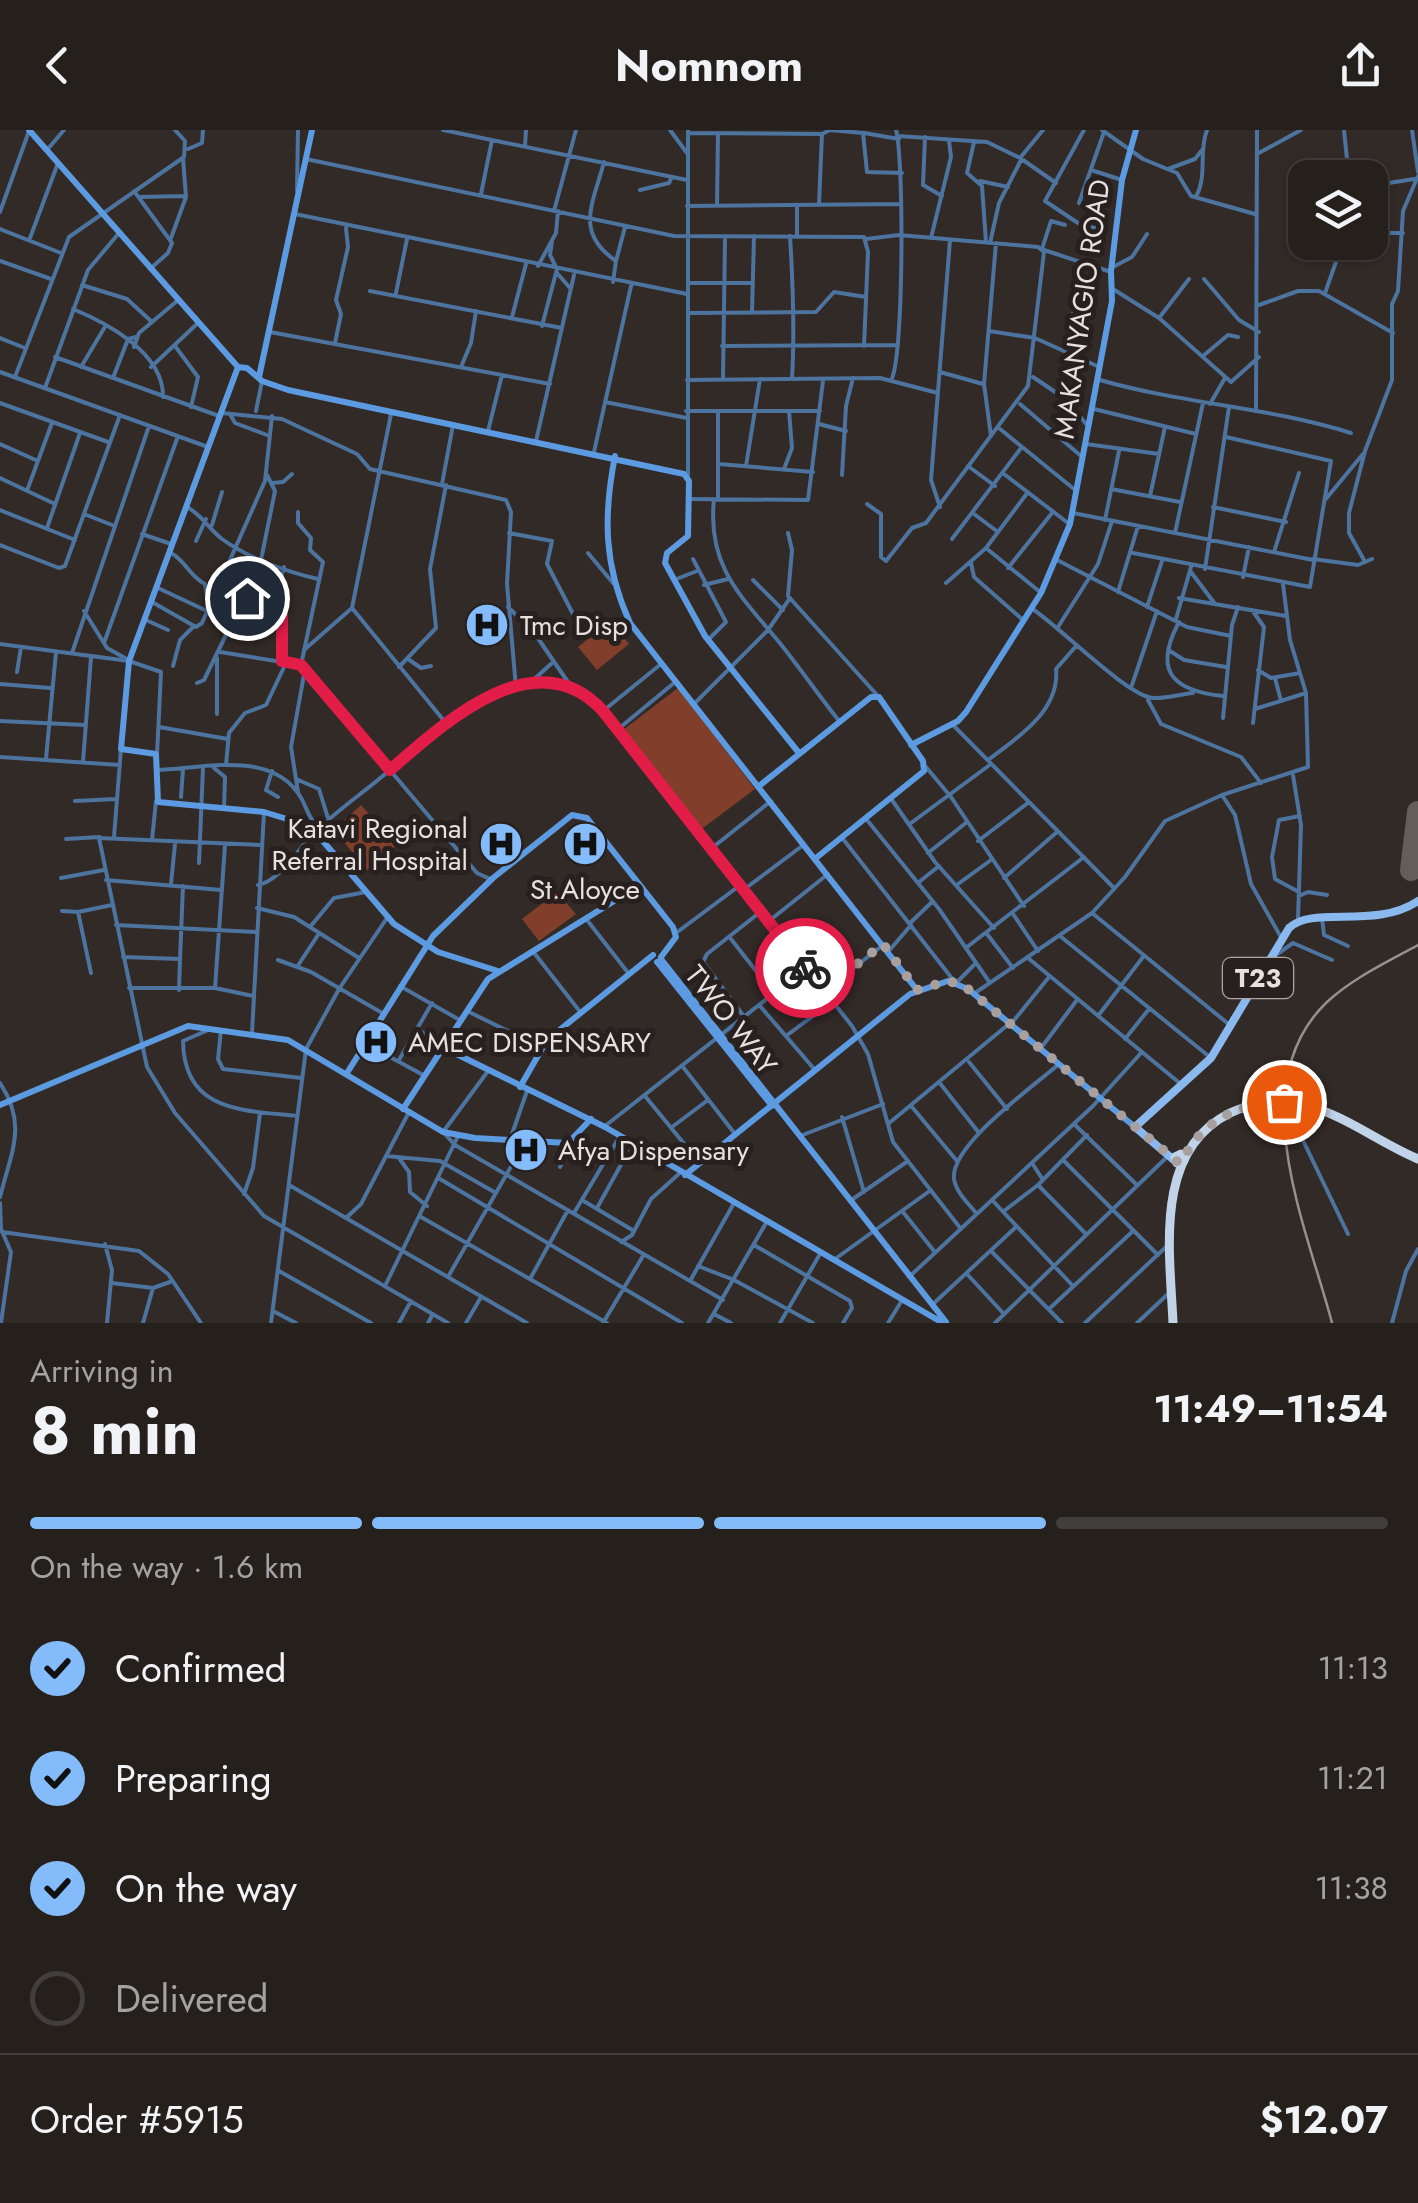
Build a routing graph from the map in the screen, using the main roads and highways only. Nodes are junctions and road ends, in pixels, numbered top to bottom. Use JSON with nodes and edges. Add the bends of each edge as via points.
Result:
{"nodes":[{"id":1,"x":1418,"y":901,"type":"edge"},
{"id":2,"x":1176,"y":1157,"type":"junction"},
{"id":3,"x":1418,"y":1158,"type":"edge"},
{"id":4,"x":1174,"y":1323,"type":"edge"}],
"edges":[{"from":1,"to":2,"type":"main road","number":"T23","via":[[1381,917],[1298,920],[1211,1058],[1135,1127]]},
{"from":2,"to":3,"type":"highway","via":[[1236,1110],[1284,1102],[1323,1111]]},
{"from":2,"to":4,"type":"highway"}]}
